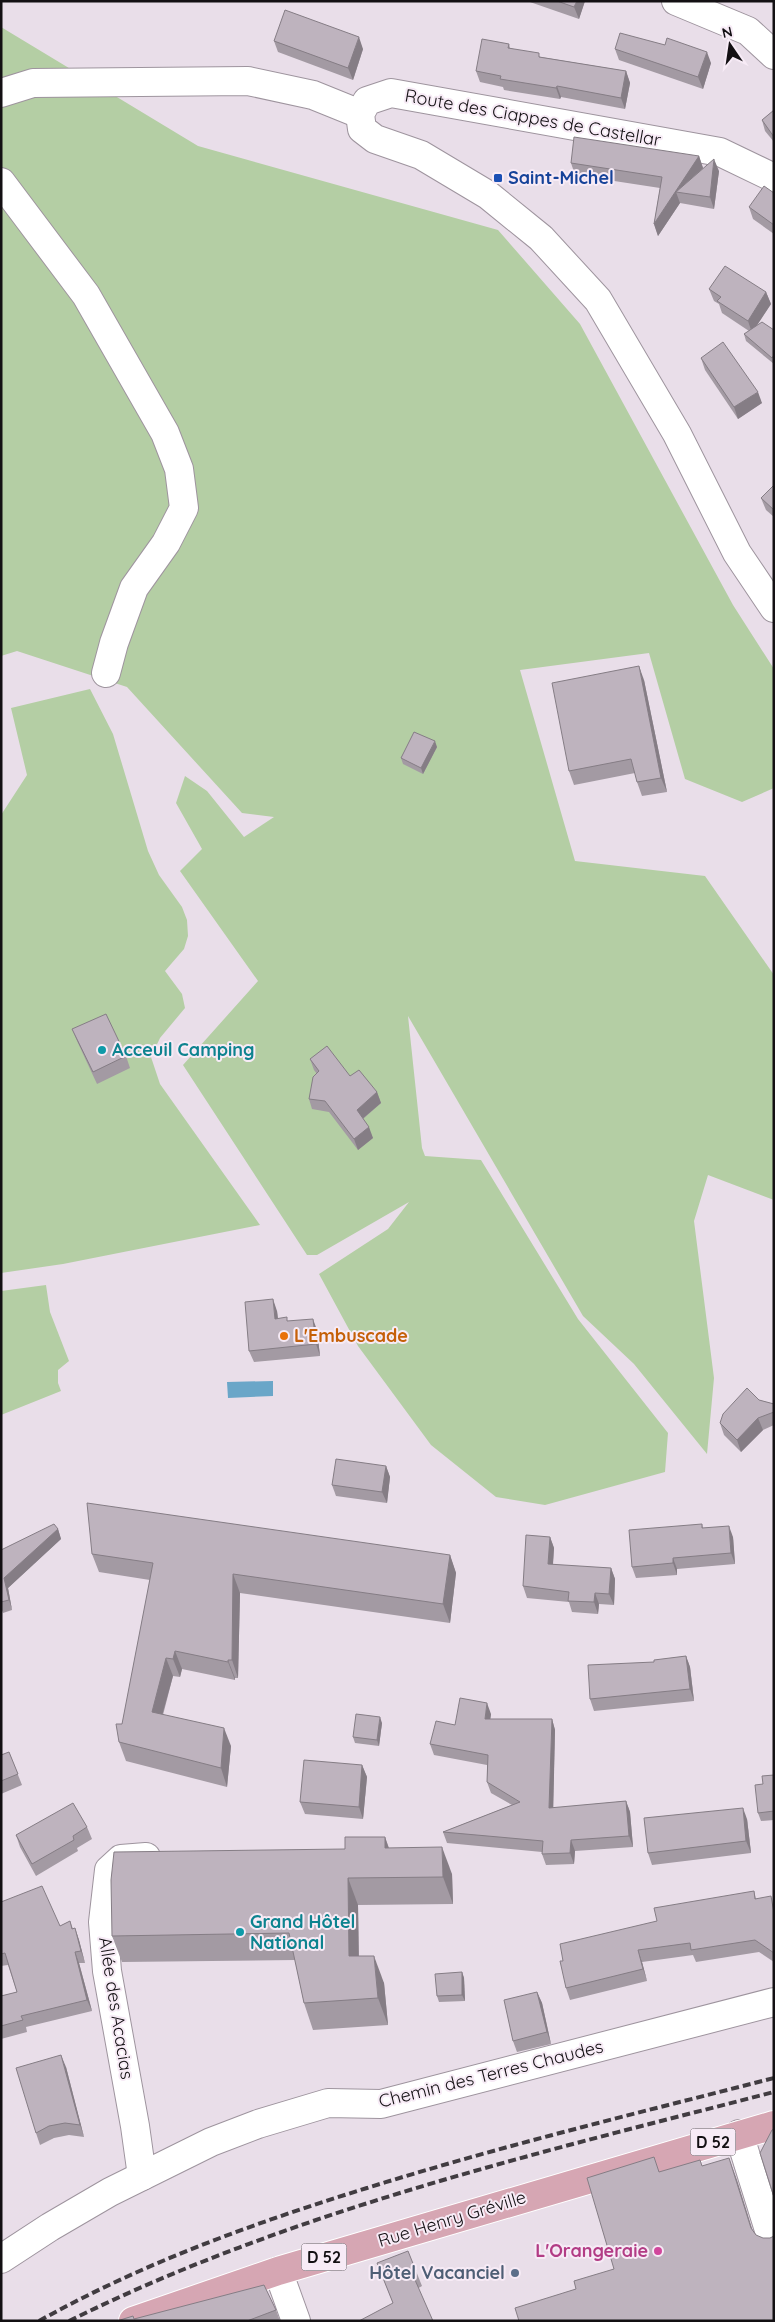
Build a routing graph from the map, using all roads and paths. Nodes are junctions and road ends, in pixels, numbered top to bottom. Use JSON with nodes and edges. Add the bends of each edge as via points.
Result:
{"nodes":[{"id":1,"x":676,"y":1,"type":"edge"},
{"id":2,"x":774,"y":55,"type":"edge"},
{"id":3,"x":1,"y":93,"type":"edge"},
{"id":4,"x":360,"y":114,"type":"junction"},
{"id":5,"x":774,"y":178,"type":"edge"},
{"id":6,"x":1,"y":182,"type":"edge"},
{"id":7,"x":774,"y":608,"type":"edge"},
{"id":8,"x":106,"y":673,"type":"dead end"},
{"id":9,"x":169,"y":1857,"type":"edge"},
{"id":10,"x":774,"y":2002,"type":"edge"},
{"id":11,"x":774,"y":2125,"type":"edge"},
{"id":12,"x":739,"y":2134,"type":"junction"},
{"id":13,"x":142,"y":2176,"type":"junction"},
{"id":14,"x":774,"y":2246,"type":"edge"},
{"id":15,"x":1,"y":2259,"type":"edge"},
{"id":16,"x":278,"y":2271,"type":"junction"},
{"id":17,"x":133,"y":2321,"type":"edge"},
{"id":18,"x":296,"y":2321,"type":"edge"}],
"edges":[{"from":1,"to":2,"type":"street","via":[[748,31]]},
{"from":3,"to":4,"type":"street","via":[[33,83],[248,81],[313,95]]},
{"from":4,"to":5,"type":"street","name":"Route des Ciappes de Castellar","via":[[367,100],[391,93],[720,152]]},
{"from":4,"to":7,"type":"street","via":[[362,129],[375,139],[421,155],[488,194],[541,238],[598,300],[677,434],[736,554]]},
{"from":6,"to":8,"type":"street","via":[[86,295],[165,433],[179,469],[184,508],[166,543],[134,588]]},
{"from":9,"to":13,"type":"street","name":"Allée des Acacias","via":[[121,1859],[109,1870],[103,1922],[107,1971]]},
{"from":10,"to":13,"type":"street","name":"Chemin des Terres Chaudes","via":[[381,2104],[328,2103],[211,2142]]},
{"from":11,"to":12,"type":"main road","name":"Rue Henry Gréville","number":"D 52"},
{"from":12,"to":14,"type":"street"},
{"from":12,"to":16,"type":"main road","name":"Rue Henry Gréville","number":"D 52"},
{"from":13,"to":15,"type":"street","name":"Chemin des Terres Chaudes","via":[[50,2227]]},
{"from":16,"to":17,"type":"main road","name":"Rue Henry Gréville","number":"D 52"},
{"from":16,"to":18,"type":"street"}]}
